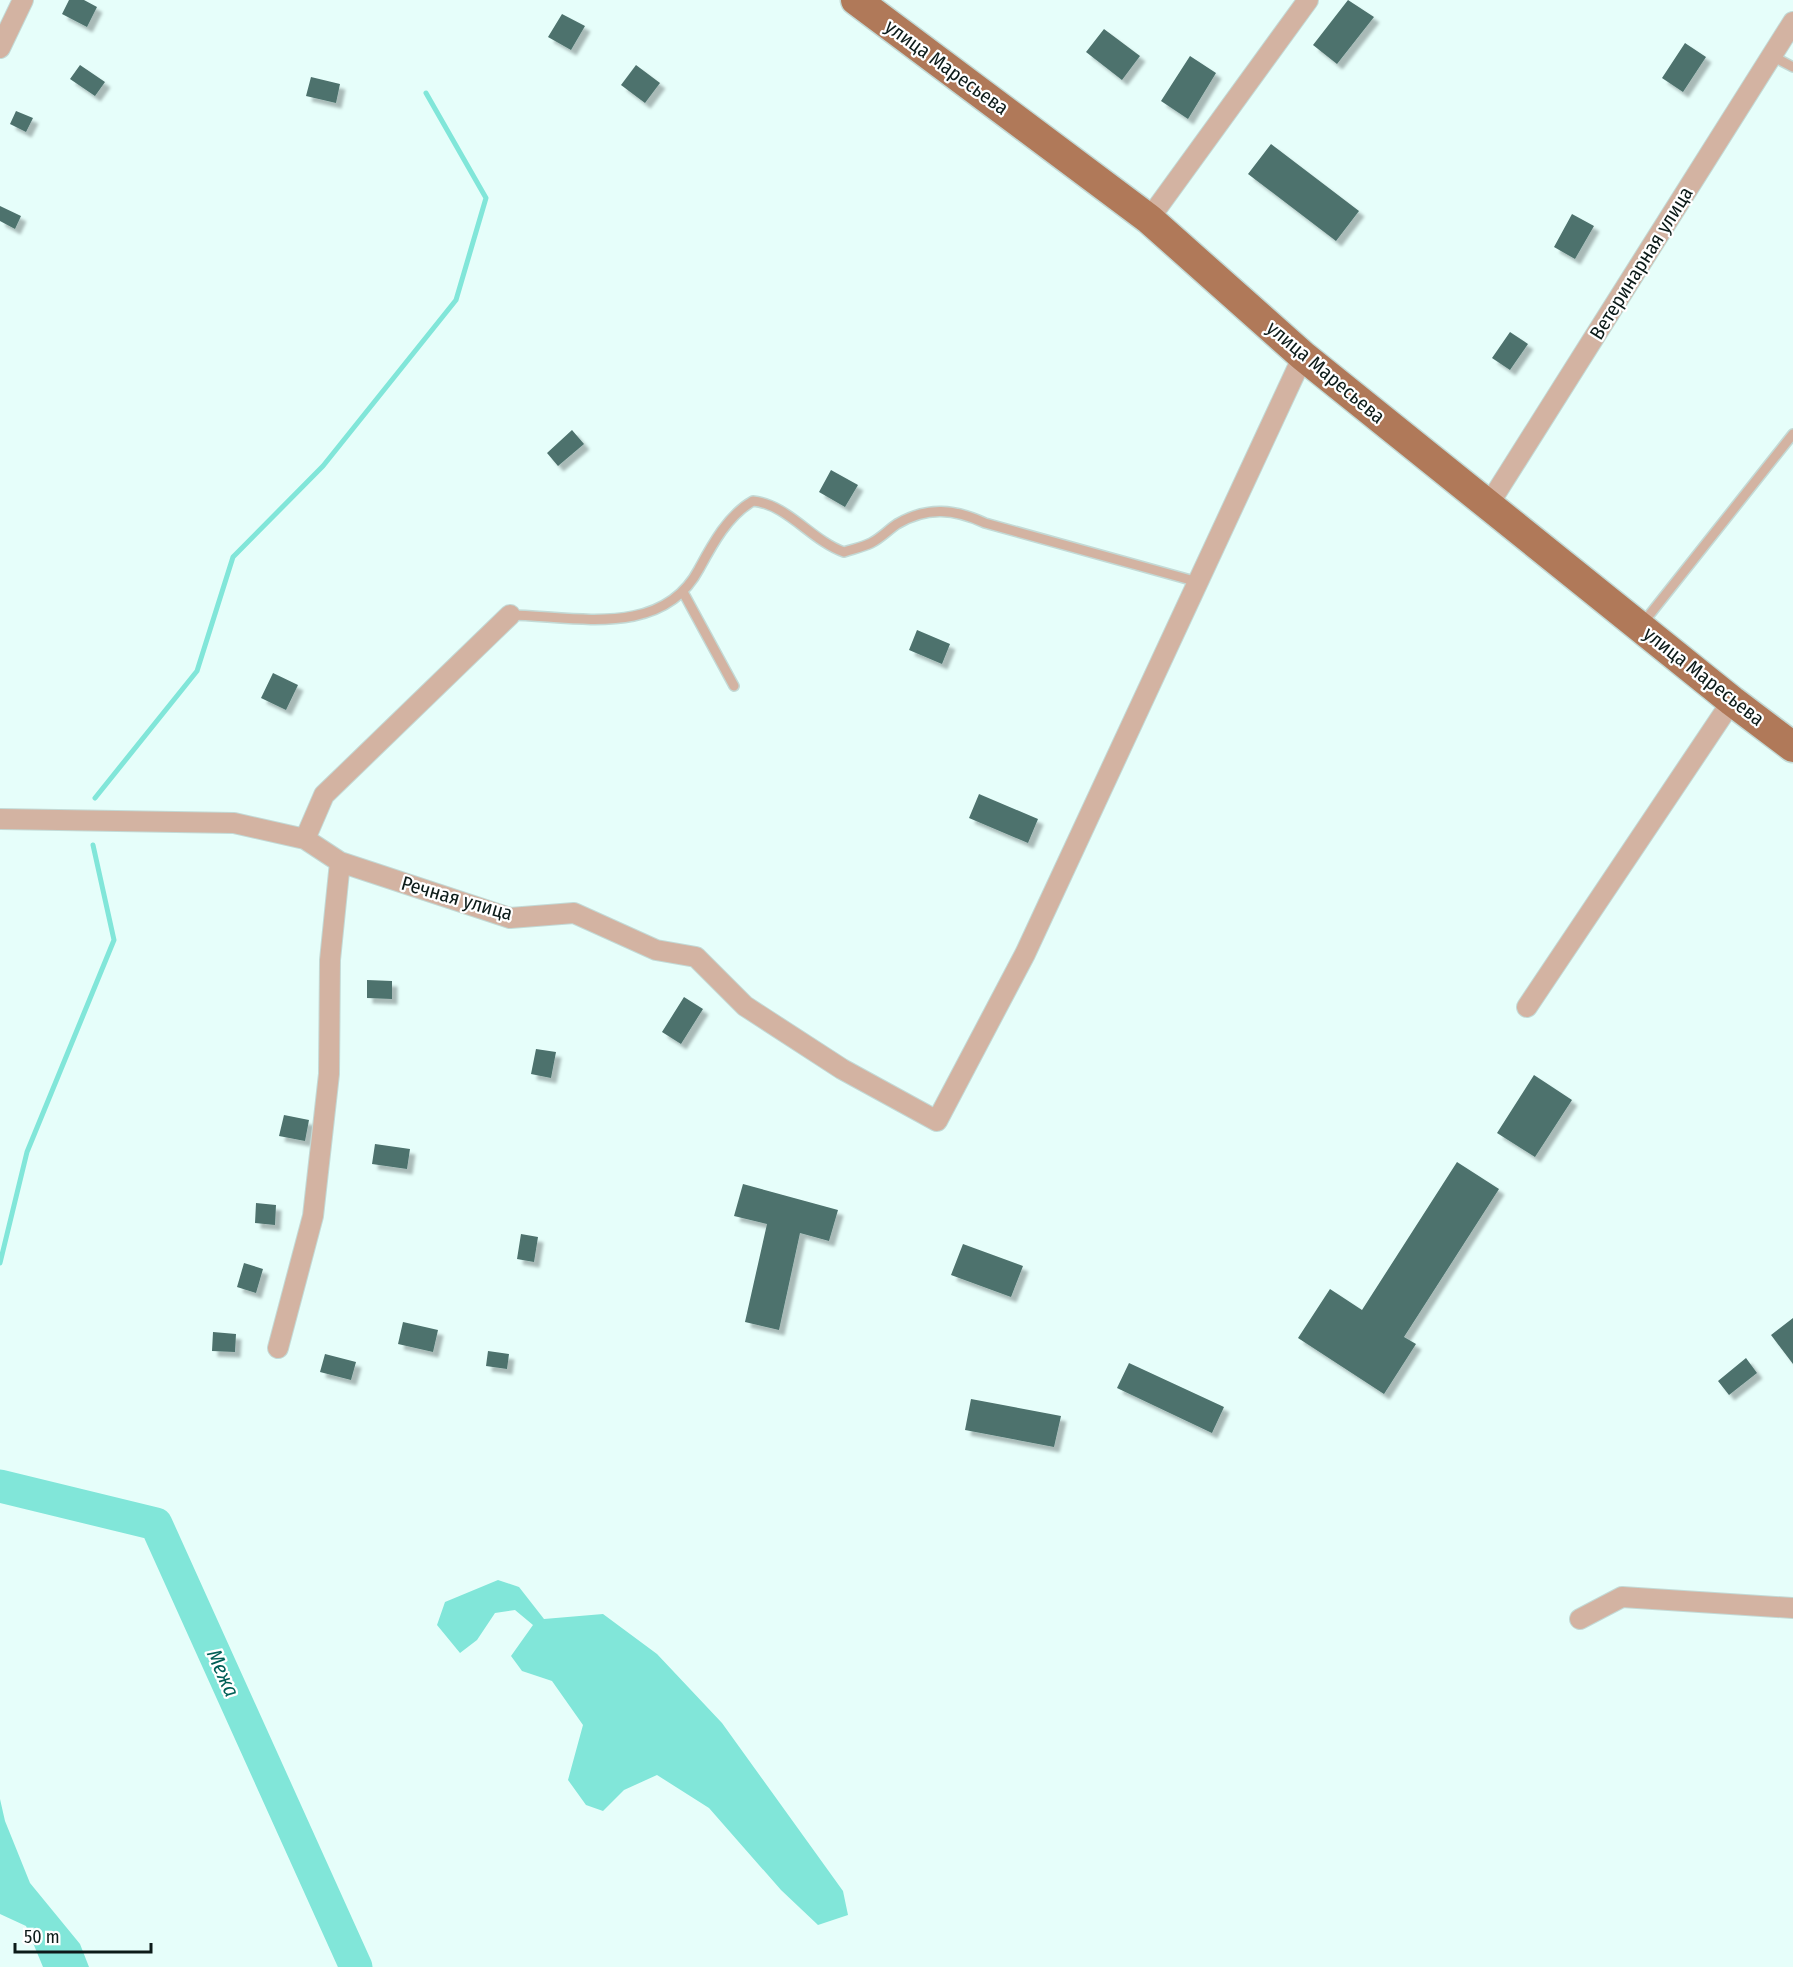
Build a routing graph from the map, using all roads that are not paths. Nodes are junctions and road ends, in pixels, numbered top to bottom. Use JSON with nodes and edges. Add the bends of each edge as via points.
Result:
{"nodes":[{"id":1,"x":23,"y":0,"type":"edge"},
{"id":2,"x":856,"y":0,"type":"edge"},
{"id":3,"x":1308,"y":0,"type":"edge"},
{"id":4,"x":1793,"y":22,"type":"edge"},
{"id":5,"x":0,"y":48,"type":"edge"},
{"id":6,"x":1772,"y":56,"type":"junction"},
{"id":7,"x":1793,"y":67,"type":"edge"},
{"id":8,"x":1149,"y":219,"type":"junction"},
{"id":9,"x":1303,"y":356,"type":"junction"},
{"id":10,"x":1793,"y":435,"type":"edge"},
{"id":11,"x":1489,"y":504,"type":"junction"},
{"id":12,"x":1198,"y":582,"type":"junction"},
{"id":13,"x":683,"y":592,"type":"junction"},
{"id":14,"x":510,"y":615,"type":"joint"},
{"id":15,"x":1641,"y":626,"type":"junction"},
{"id":16,"x":734,"y":686,"type":"dead end"},
{"id":17,"x":1732,"y":701,"type":"junction"},
{"id":18,"x":1793,"y":747,"type":"edge"},
{"id":19,"x":0,"y":819,"type":"edge"},
{"id":20,"x":305,"y":839,"type":"junction"},
{"id":21,"x":340,"y":862,"type":"junction"},
{"id":22,"x":1527,"y":1007,"type":"dead end"},
{"id":23,"x":278,"y":1347,"type":"dead end"},
{"id":24,"x":1793,"y":1608,"type":"edge"},
{"id":25,"x":1580,"y":1619,"type":"dead end"}],
"edges":[{"from":1,"to":5,"type":"street"},
{"from":2,"to":8,"type":"main road","name":"улица Маресьева"},
{"from":3,"to":8,"type":"street"},
{"from":4,"to":6,"type":"street","name":"Ветеринарная улица"},
{"from":6,"to":7,"type":"lane"},
{"from":6,"to":11,"type":"street","name":"Ветеринарная улица"},
{"from":8,"to":9,"type":"main road","name":"улица Маресьева"},
{"from":9,"to":11,"type":"main road","name":"улица Маресьева"},
{"from":9,"to":12,"type":"street"},
{"from":10,"to":15,"type":"lane"},
{"from":11,"to":15,"type":"main road","name":"улица Маресьева"},
{"from":12,"to":13,"type":"lane","via":[[939,510],[912,517],[869,544],[844,552],[822,543],[779,511],[753,501],[733,516]]},
{"from":12,"to":21,"type":"street","name":"Речная улица","via":[[1025,954],[937,1121],[842,1069],[745,1006],[696,957],[656,950],[574,913],[510,918]]},
{"from":13,"to":14,"type":"lane","via":[[652,610],[618,621]]},
{"from":13,"to":16,"type":"lane"},
{"from":14,"to":20,"type":"street","via":[[324,795]]},
{"from":15,"to":17,"type":"main road","name":"улица Маресьева"},
{"from":17,"to":18,"type":"main road","name":"улица Маресьева"},
{"from":17,"to":22,"type":"street"},
{"from":19,"to":20,"type":"street","name":"Речная улица","via":[[234,824]]},
{"from":20,"to":21,"type":"street","name":"Речная улица"},
{"from":21,"to":23,"type":"street","via":[[330,960],[329,1074],[313,1216]]},
{"from":24,"to":25,"type":"street","via":[[1622,1597]]}]}
